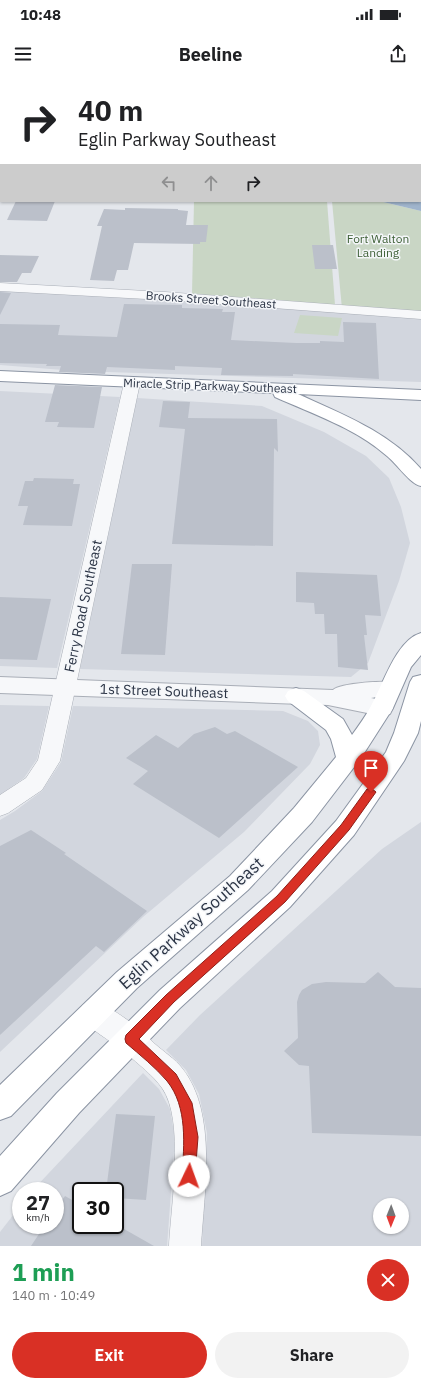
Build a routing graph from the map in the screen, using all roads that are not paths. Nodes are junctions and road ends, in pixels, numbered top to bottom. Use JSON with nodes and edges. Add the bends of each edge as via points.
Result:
{"nodes":[{"id":1,"x":0,"y":287,"type":"edge"},
{"id":2,"x":421,"y":315,"type":"edge"},
{"id":3,"x":0,"y":376,"type":"edge"},
{"id":4,"x":132,"y":383,"type":"junction"},
{"id":5,"x":268,"y":388,"type":"junction"},
{"id":6,"x":421,"y":395,"type":"edge"},
{"id":7,"x":421,"y":481,"type":"edge"},
{"id":8,"x":421,"y":640,"type":"edge"},
{"id":9,"x":0,"y":685,"type":"edge"},
{"id":10,"x":65,"y":687,"type":"junction"},
{"id":11,"x":296,"y":696,"type":"junction"},
{"id":12,"x":419,"y":696,"type":"edge"},
{"id":13,"x":386,"y":698,"type":"junction"},
{"id":14,"x":348,"y":758,"type":"junction"},
{"id":15,"x":0,"y":808,"type":"edge"},
{"id":16,"x":93,"y":1013,"type":"junction"},
{"id":17,"x":131,"y":1039,"type":"junction"},
{"id":18,"x":0,"y":1106,"type":"edge"},
{"id":19,"x":0,"y":1180,"type":"edge"},
{"id":20,"x":185,"y":1246,"type":"edge"}],
"edges":[{"from":1,"to":2,"type":"street","name":"Brooks Street Southeast"},
{"from":3,"to":4,"type":"highway","name":"Miracle Strip Parkway Southeast"},
{"from":4,"to":5,"type":"highway","name":"Miracle Strip Parkway Southeast"},
{"from":4,"to":10,"type":"street","name":"Ferry Road Southeast"},
{"from":5,"to":6,"type":"highway","name":"Miracle Strip Parkway Southeast"},
{"from":5,"to":7,"type":"highway","via":[[368,434],[401,458]]},
{"from":8,"to":13,"type":"highway","name":"Eglin Parkway Southeast","via":[[401,664]]},
{"from":9,"to":10,"type":"street","name":"1st Street Southeast"},
{"from":10,"to":11,"type":"street","name":"1st Street Southeast"},
{"from":10,"to":15,"type":"street","name":"Ferry Road Southeast","via":[[49,761],[34,784]]},
{"from":11,"to":13,"type":"street","name":"1st Street Southeast"},
{"from":11,"to":14,"type":"highway","via":[[335,725],[343,739]]},
{"from":12,"to":13,"type":"highway"},
{"from":12,"to":17,"type":"highway","via":[[396,755],[345,828],[281,899],[170,999]]},
{"from":13,"to":14,"type":"highway","name":"Eglin Parkway Southeast"},
{"from":14,"to":16,"type":"highway","name":"Eglin Parkway Southeast","via":[[303,815],[239,883],[127,980]]},
{"from":16,"to":17,"type":"street"},
{"from":16,"to":18,"type":"highway","name":"Eglin Parkway Southeast"},
{"from":17,"to":19,"type":"highway","via":[[68,1103]]},
{"from":17,"to":20,"type":"street","via":[[172,1078],[185,1103],[191,1137]]}]}
